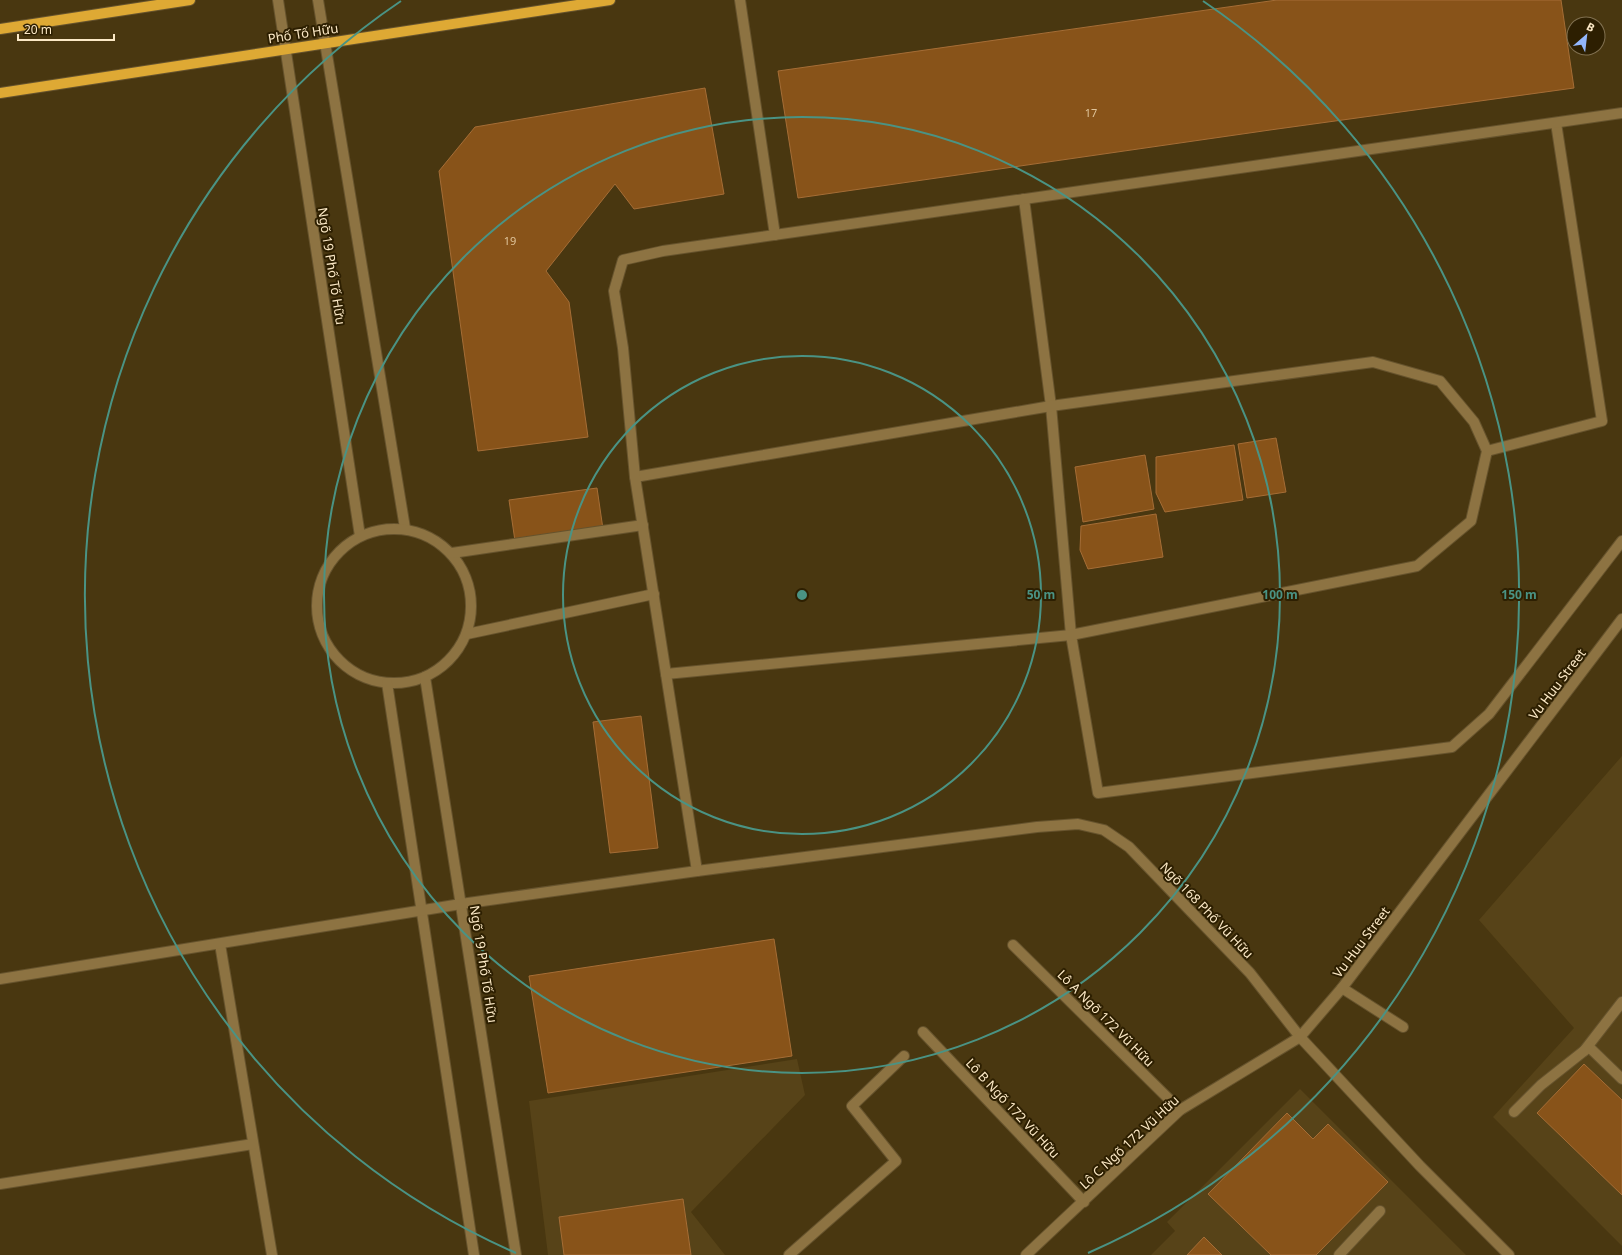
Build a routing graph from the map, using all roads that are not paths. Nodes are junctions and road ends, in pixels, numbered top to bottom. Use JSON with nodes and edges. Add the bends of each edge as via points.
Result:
{"nodes":[{"id":1,"x":190,"y":0,"type":"edge"},
{"id":2,"x":278,"y":0,"type":"edge"},
{"id":3,"x":318,"y":0,"type":"edge"},
{"id":4,"x":610,"y":0,"type":"edge"},
{"id":5,"x":740,"y":0,"type":"edge"},
{"id":6,"x":0,"y":28,"type":"edge"},
{"id":7,"x":325,"y":43,"type":"junction"},
{"id":8,"x":285,"y":49,"type":"junction"},
{"id":9,"x":0,"y":93,"type":"edge"},
{"id":10,"x":1622,"y":113,"type":"edge"},
{"id":11,"x":1556,"y":123,"type":"junction"},
{"id":12,"x":1024,"y":199,"type":"junction"},
{"id":13,"x":776,"y":235,"type":"junction"},
{"id":14,"x":1051,"y":406,"type":"junction"},
{"id":15,"x":1487,"y":451,"type":"junction"},
{"id":16,"x":635,"y":477,"type":"junction"},
{"id":17,"x":643,"y":525,"type":"junction"},
{"id":18,"x":405,"y":528,"type":"junction"},
{"id":19,"x":360,"y":536,"type":"junction"},
{"id":20,"x":1622,"y":541,"type":"edge"},
{"id":21,"x":452,"y":554,"type":"junction"},
{"id":22,"x":654,"y":594,"type":"junction"},
{"id":23,"x":1622,"y":619,"type":"edge"},
{"id":24,"x":467,"y":634,"type":"junction"},
{"id":25,"x":1071,"y":635,"type":"junction"},
{"id":26,"x":666,"y":674,"type":"junction"},
{"id":27,"x":425,"y":677,"type":"junction"},
{"id":28,"x":387,"y":683,"type":"junction"},
{"id":29,"x":697,"y":871,"type":"junction"},
{"id":30,"x":461,"y":904,"type":"junction"},
{"id":31,"x":421,"y":911,"type":"junction"},
{"id":32,"x":220,"y":944,"type":"junction"},
{"id":33,"x":1014,"y":945,"type":"dead end"},
{"id":34,"x":0,"y":979,"type":"edge"},
{"id":35,"x":1342,"y":988,"type":"junction"},
{"id":36,"x":1622,"y":1002,"type":"edge"},
{"id":37,"x":1403,"y":1027,"type":"dead end"},
{"id":38,"x":923,"y":1032,"type":"dead end"},
{"id":39,"x":1300,"y":1037,"type":"junction"},
{"id":40,"x":1584,"y":1051,"type":"junction"},
{"id":41,"x":904,"y":1056,"type":"dead end"},
{"id":42,"x":1622,"y":1079,"type":"edge"},
{"id":43,"x":1180,"y":1110,"type":"junction"},
{"id":44,"x":1514,"y":1112,"type":"dead end"},
{"id":45,"x":253,"y":1144,"type":"junction"},
{"id":46,"x":0,"y":1184,"type":"edge"},
{"id":47,"x":1084,"y":1202,"type":"junction"},
{"id":48,"x":1380,"y":1211,"type":"dead end"},
{"id":49,"x":272,"y":1255,"type":"edge"},
{"id":50,"x":474,"y":1255,"type":"edge"},
{"id":51,"x":516,"y":1255,"type":"edge"},
{"id":52,"x":789,"y":1255,"type":"edge"},
{"id":53,"x":1026,"y":1255,"type":"edge"},
{"id":54,"x":1339,"y":1255,"type":"edge"},
{"id":55,"x":1509,"y":1255,"type":"edge"}],
"edges":[{"from":1,"to":6,"type":"main road"},
{"from":2,"to":8,"type":"street","name":"Ngõ 19 Phố Tố Hữu"},
{"from":3,"to":7,"type":"street"},
{"from":4,"to":7,"type":"main road","name":"Phố Tố Hữu"},
{"from":5,"to":13,"type":"street"},
{"from":7,"to":8,"type":"main road","name":"Phố Tố Hữu"},
{"from":7,"to":18,"type":"street"},
{"from":8,"to":9,"type":"main road","name":"Phố Tố Hữu"},
{"from":8,"to":19,"type":"street","name":"Ngõ 19 Phố Tố Hữu"},
{"from":10,"to":11,"type":"street"},
{"from":11,"to":12,"type":"street"},
{"from":11,"to":15,"type":"street","via":[[1602,421]]},
{"from":12,"to":13,"type":"street"},
{"from":12,"to":14,"type":"street"},
{"from":13,"to":16,"type":"street","via":[[663,251],[623,260],[614,291],[623,348]]},
{"from":14,"to":15,"type":"street","via":[[1373,362],[1440,381],[1474,422]]},
{"from":14,"to":16,"type":"street"},
{"from":14,"to":25,"type":"street"},
{"from":15,"to":25,"type":"street","via":[[1471,521],[1417,566]]},
{"from":16,"to":17,"type":"street"},
{"from":17,"to":21,"type":"street"},
{"from":17,"to":22,"type":"street"},
{"from":18,"to":19,"type":"street","via":[[382,529]]},
{"from":18,"to":21,"type":"street","via":[[430,537]]},
{"from":19,"to":28,"type":"street","via":[[339,550],[324,570],[317,594],[317,619],[326,643],[341,662],[362,677]]},
{"from":20,"to":25,"type":"street","via":[[1489,714],[1452,747],[1098,793]]},
{"from":21,"to":24,"type":"street","via":[[464,571],[471,592],[472,613]]},
{"from":22,"to":24,"type":"street"},
{"from":22,"to":26,"type":"street"},
{"from":23,"to":35,"type":"street","name":"Vu Huu Street"},
{"from":24,"to":27,"type":"street","via":[[457,652],[443,666]]},
{"from":25,"to":26,"type":"street"},
{"from":26,"to":29,"type":"street"},
{"from":27,"to":28,"type":"street","via":[[406,683]]},
{"from":27,"to":30,"type":"street","name":"Ngõ 19 Phố Tố Hữu"},
{"from":28,"to":31,"type":"street"},
{"from":29,"to":30,"type":"street","name":"Ngõ 168 Phố Vũ Hữu"},
{"from":29,"to":39,"type":"street","name":"Ngõ 168 Phố Vũ Hữu","via":[[1037,827],[1078,824],[1104,830],[1129,847],[1250,973]]},
{"from":30,"to":31,"type":"street","name":"Ngõ 168 Phố Vũ Hữu"},
{"from":30,"to":51,"type":"street","name":"Ngõ 19 Phố Tố Hữu"},
{"from":31,"to":32,"type":"street","name":"Ngõ 168 Phố Vũ Hữu"},
{"from":31,"to":50,"type":"street"},
{"from":32,"to":34,"type":"street","name":"Ngõ 168 Phố Vũ Hữu"},
{"from":32,"to":45,"type":"street"},
{"from":33,"to":43,"type":"street","name":"Lô A Ngõ 172 Vũ Hữu"},
{"from":35,"to":37,"type":"street"},
{"from":35,"to":39,"type":"street","name":"Vu Huu Street"},
{"from":36,"to":40,"type":"street"},
{"from":38,"to":47,"type":"street","name":"Lô B Ngõ 172 Vũ Hữu"},
{"from":39,"to":43,"type":"street","name":"Lô C Ngõ 172 Vũ Hữu"},
{"from":39,"to":55,"type":"street","via":[[1420,1166]]},
{"from":40,"to":42,"type":"street","via":[[1589,1047]]},
{"from":40,"to":44,"type":"street","via":[[1541,1084]]},
{"from":41,"to":52,"type":"street","via":[[852,1106],[896,1160]]},
{"from":43,"to":47,"type":"street","name":"Lô C Ngõ 172 Vũ Hữu"},
{"from":45,"to":46,"type":"street"},
{"from":45,"to":49,"type":"street"},
{"from":47,"to":53,"type":"street","name":"Lô C Ngõ 172 Vũ Hữu"},
{"from":48,"to":54,"type":"street"}]}
